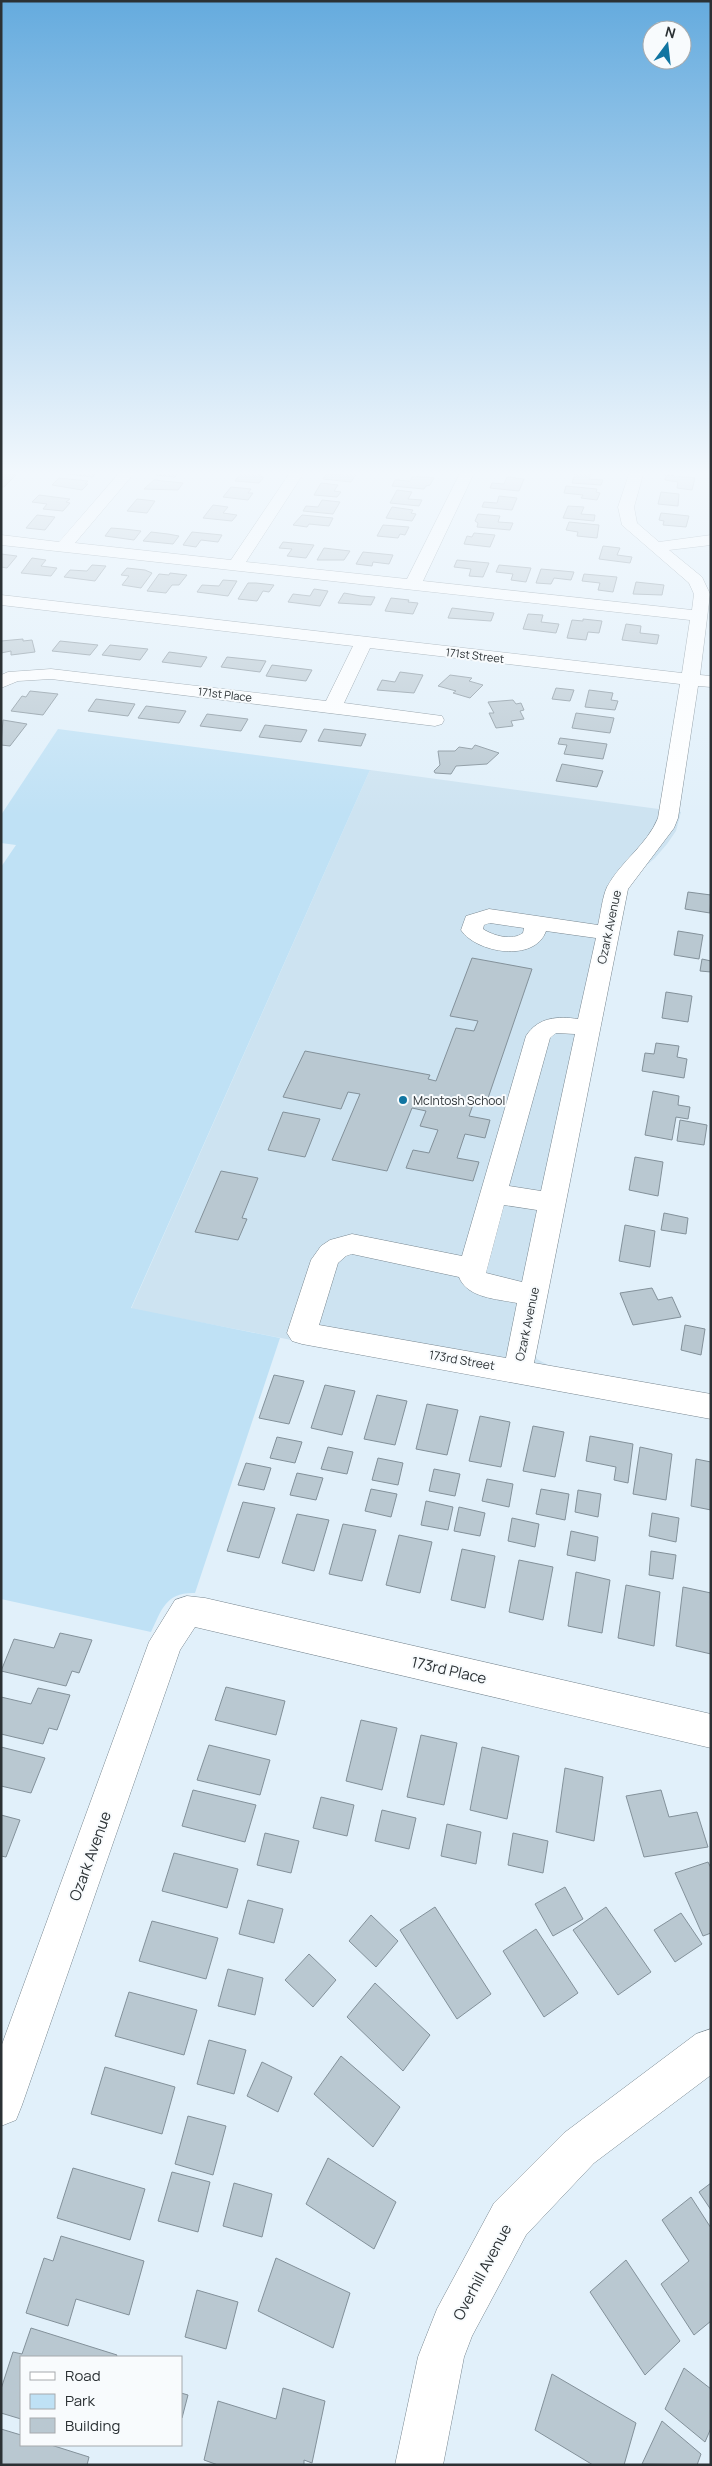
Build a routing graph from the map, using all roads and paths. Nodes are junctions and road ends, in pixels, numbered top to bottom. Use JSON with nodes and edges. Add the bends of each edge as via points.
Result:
{"nodes":[{"id":1,"x":431,"y":586,"type":"edge"},
{"id":2,"x":698,"y":586,"type":"edge"},
{"id":3,"x":1,"y":600,"type":"edge"},
{"id":4,"x":699,"y":616,"type":"junction"},
{"id":5,"x":364,"y":642,"type":"junction"},
{"id":6,"x":8,"y":679,"type":"edge"},
{"id":7,"x":700,"y":681,"type":"edge"},
{"id":8,"x":332,"y":706,"type":"junction"},
{"id":9,"x":435,"y":720,"type":"dead end"},
{"id":10,"x":537,"y":923,"type":"dead end"},
{"id":11,"x":608,"y":934,"type":"junction"},
{"id":12,"x":588,"y":1028,"type":"junction"},
{"id":13,"x":494,"y":1193,"type":"junction"},
{"id":14,"x":552,"y":1203,"type":"junction"},
{"id":15,"x":473,"y":1268,"type":"junction"},
{"id":16,"x":533,"y":1296,"type":"junction"},
{"id":17,"x":518,"y":1370,"type":"junction"},
{"id":18,"x":711,"y":1407,"type":"edge"},
{"id":19,"x":187,"y":1611,"type":"joint"},
{"id":20,"x":711,"y":1731,"type":"edge"},
{"id":21,"x":711,"y":2050,"type":"edge"},
{"id":22,"x":1,"y":2104,"type":"edge"},
{"id":23,"x":419,"y":2465,"type":"edge"}],
"edges":[{"from":1,"to":4,"type":"street"},
{"from":2,"to":4,"type":"street","name":"Ozark Avenue","via":[[702,594]]},
{"from":3,"to":5,"type":"street","name":"171st Street"},
{"from":4,"to":7,"type":"street","name":"Ozark Avenue"},
{"from":5,"to":7,"type":"street","name":"171st Street"},
{"from":5,"to":8,"type":"street"},
{"from":6,"to":8,"type":"street","name":"171st Place","via":[[51,674]]},
{"from":7,"to":11,"type":"street","name":"Ozark Avenue","via":[[664,832],[624,873],[617,889]]},
{"from":8,"to":9,"type":"street","name":"171st Place"},
{"from":10,"to":11,"type":"street"},
{"from":11,"to":12,"type":"street","name":"Ozark Avenue"},
{"from":12,"to":13,"type":"street","via":[[549,1025],[538,1036]]},
{"from":12,"to":14,"type":"street","name":"Ozark Avenue"},
{"from":13,"to":14,"type":"street"},
{"from":13,"to":15,"type":"street"},
{"from":14,"to":16,"type":"street","name":"Ozark Avenue"},
{"from":15,"to":16,"type":"street","via":[[473,1278],[480,1284]]},
{"from":15,"to":17,"type":"street","name":"173rd Street","via":[[352,1244],[340,1246],[330,1251],[325,1260],[302,1333]]},
{"from":16,"to":17,"type":"street","name":"Ozark Avenue"},
{"from":17,"to":18,"type":"street","name":"173rd Street"},
{"from":19,"to":20,"type":"street","name":"173rd Place"},
{"from":19,"to":22,"type":"street","name":"Ozark Avenue","via":[[166,1642]]},
{"from":21,"to":23,"type":"street","name":"Overhill Avenue","via":[[579,2148],[510,2219],[453,2325],[441,2357]]}]}
